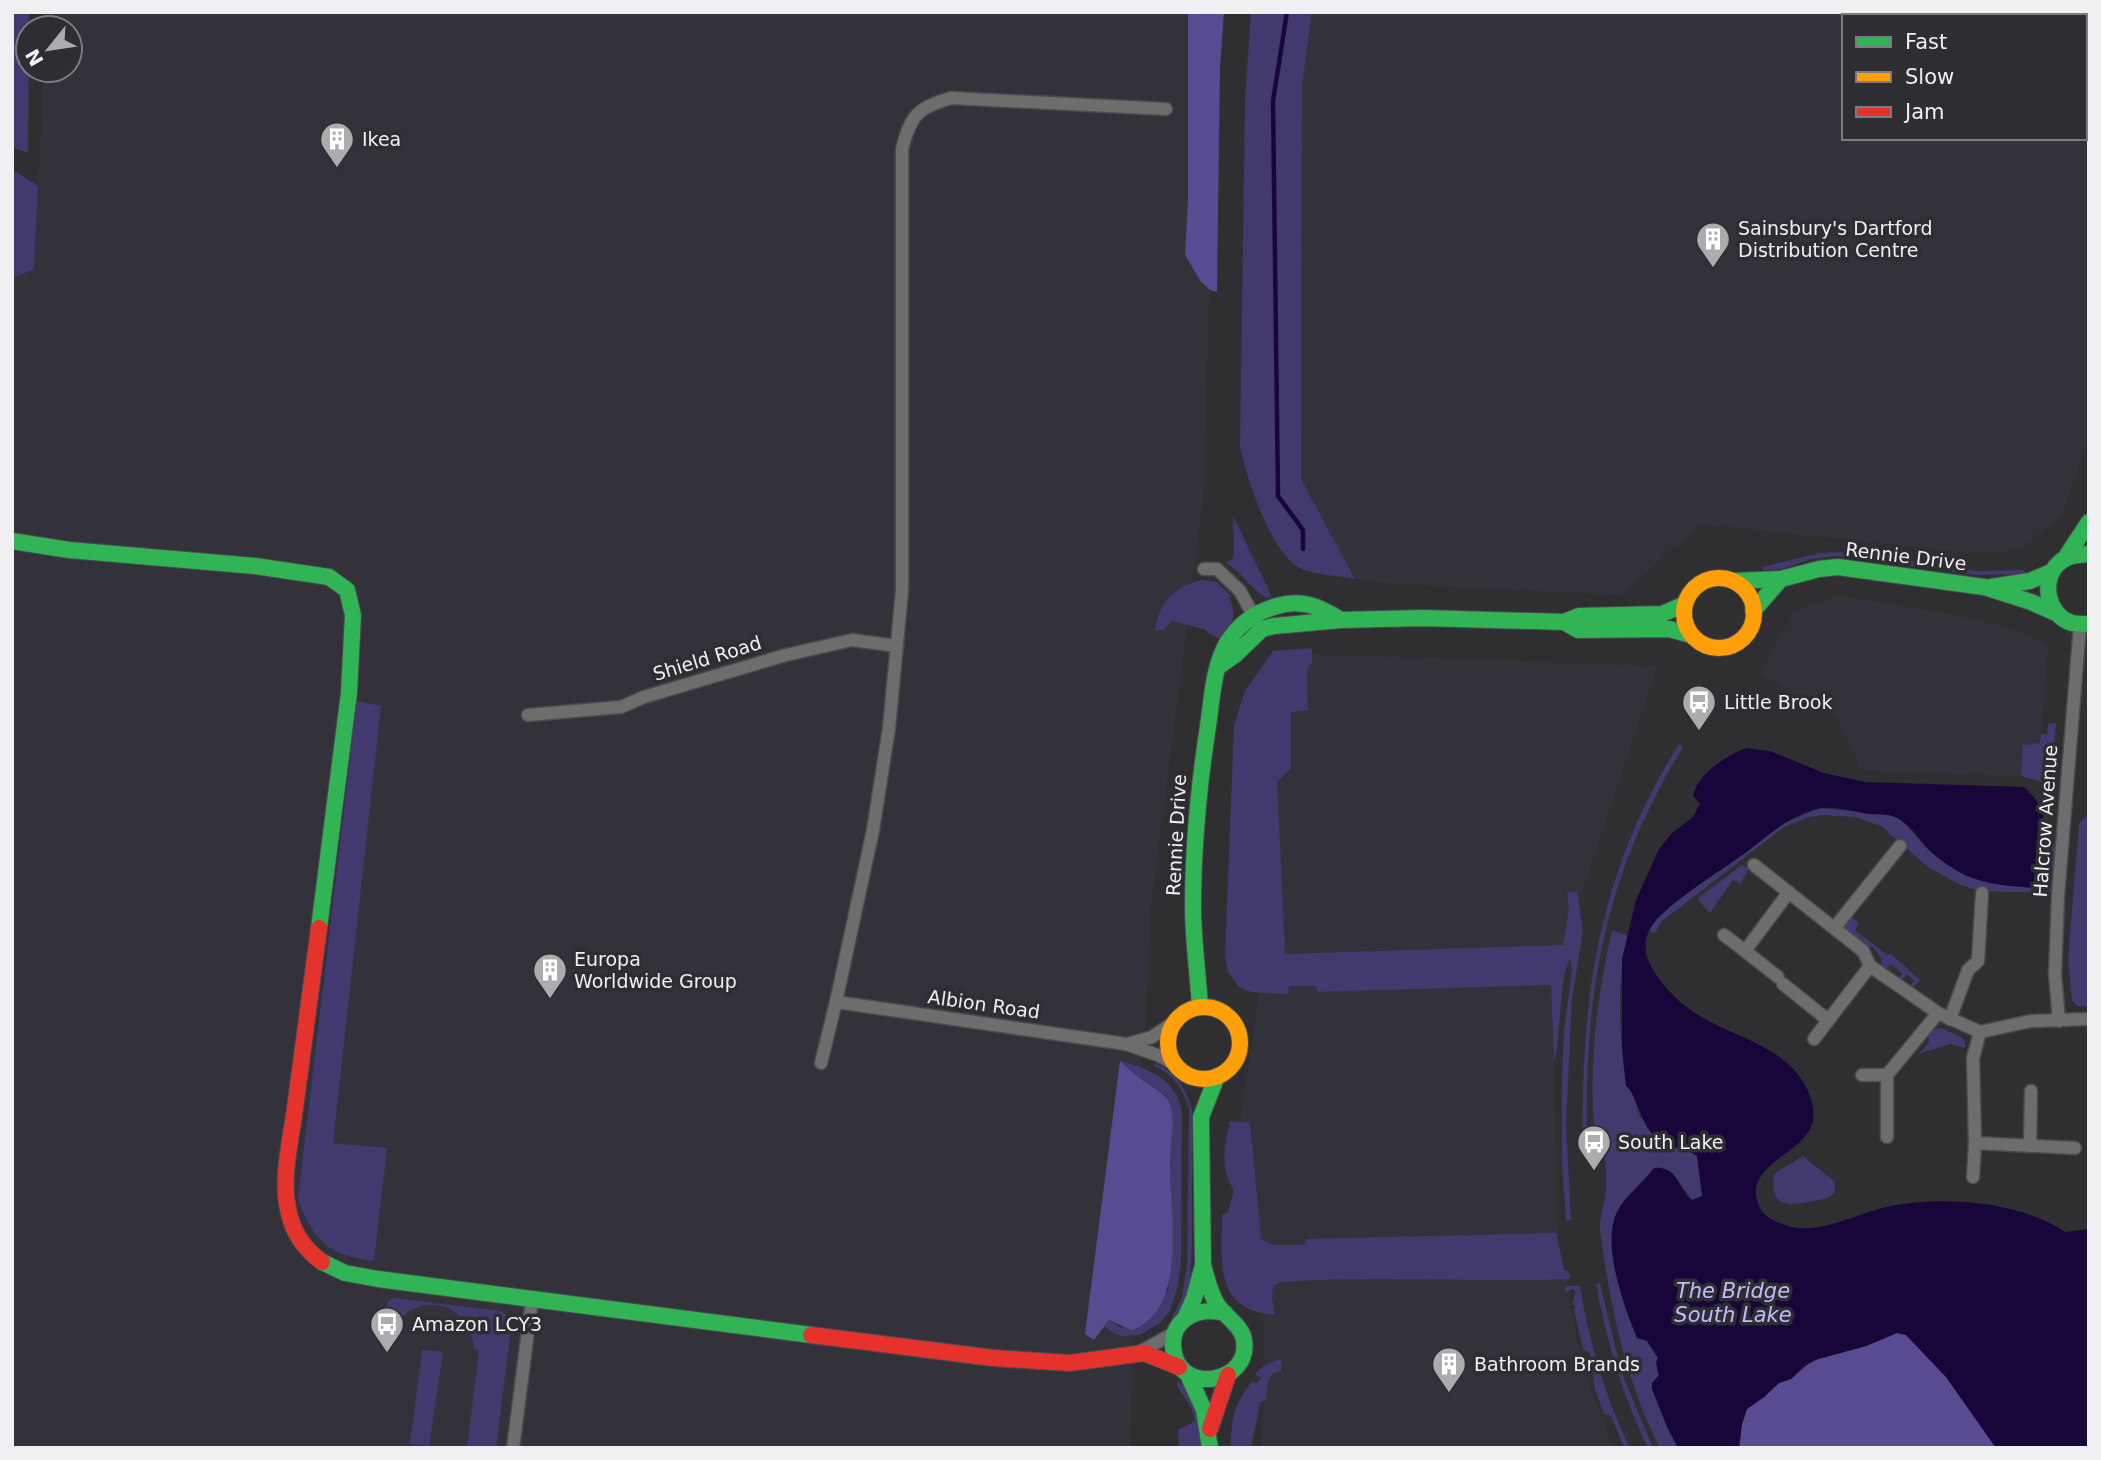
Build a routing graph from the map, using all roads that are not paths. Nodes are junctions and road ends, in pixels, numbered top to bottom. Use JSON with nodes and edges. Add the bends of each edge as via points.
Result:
{"nodes":[{"id":1,"x":1166,"y":109,"type":"dead end"},
{"id":2,"x":2089,"y":522,"type":"edge"},
{"id":3,"x":12,"y":541,"type":"edge"},
{"id":4,"x":2089,"y":554,"type":"edge"},
{"id":5,"x":2066,"y":557,"type":"junction"},
{"id":6,"x":1204,"y":569,"type":"dead end"},
{"id":7,"x":2051,"y":572,"type":"junction"},
{"id":8,"x":1782,"y":579,"type":"junction"},
{"id":9,"x":1733,"y":581,"type":"junction"},
{"id":10,"x":1984,"y":587,"type":"junction"},
{"id":11,"x":1685,"y":604,"type":"junction"},
{"id":12,"x":1754,"y":611,"type":"junction"},
{"id":13,"x":2057,"y":614,"type":"junction"},
{"id":14,"x":1341,"y":620,"type":"junction"},
{"id":15,"x":1257,"y":622,"type":"junction"},
{"id":16,"x":1564,"y":622,"type":"junction"},
{"id":17,"x":2085,"y":624,"type":"edge"},
{"id":18,"x":1691,"y":635,"type":"junction"},
{"id":19,"x":897,"y":646,"type":"junction"},
{"id":20,"x":528,"y":715,"type":"dead end"},
{"id":21,"x":1900,"y":846,"type":"dead end"},
{"id":22,"x":1754,"y":865,"type":"dead end"},
{"id":23,"x":1789,"y":892,"type":"junction"},
{"id":24,"x":1983,"y":893,"type":"dead end"},
{"id":25,"x":1835,"y":927,"type":"junction"},
{"id":26,"x":1724,"y":935,"type":"dead end"},
{"id":27,"x":1745,"y":951,"type":"junction"},
{"id":28,"x":1870,"y":967,"type":"junction"},
{"id":29,"x":836,"y":1002,"type":"junction"},
{"id":30,"x":1200,"y":1007,"type":"junction"},
{"id":31,"x":1944,"y":1016,"type":"junction"},
{"id":32,"x":2089,"y":1019,"type":"edge"},
{"id":33,"x":1829,"y":1020,"type":"junction"},
{"id":34,"x":2059,"y":1021,"type":"junction"},
{"id":35,"x":1173,"y":1023,"type":"junction"},
{"id":36,"x":1980,"y":1032,"type":"junction"},
{"id":37,"x":1814,"y":1040,"type":"dead end"},
{"id":38,"x":1126,"y":1044,"type":"junction"},
{"id":39,"x":821,"y":1063,"type":"dead end"},
{"id":40,"x":1180,"y":1069,"type":"junction"},
{"id":41,"x":1887,"y":1074,"type":"junction"},
{"id":42,"x":1862,"y":1075,"type":"dead end"},
{"id":43,"x":1217,"y":1076,"type":"junction"},
{"id":44,"x":2031,"y":1091,"type":"dead end"},
{"id":45,"x":1201,"y":1117,"type":"junction"},
{"id":46,"x":1887,"y":1137,"type":"dead end"},
{"id":47,"x":1975,"y":1143,"type":"junction"},
{"id":48,"x":2030,"y":1146,"type":"junction"},
{"id":49,"x":2075,"y":1148,"type":"dead end"},
{"id":50,"x":1973,"y":1177,"type":"dead end"},
{"id":51,"x":1203,"y":1265,"type":"junction"},
{"id":52,"x":532,"y":1300,"type":"junction"},
{"id":53,"x":1225,"y":1313,"type":"junction"},
{"id":54,"x":1186,"y":1316,"type":"junction"},
{"id":55,"x":1174,"y":1333,"type":"junction"},
{"id":56,"x":1135,"y":1354,"type":"junction"},
{"id":57,"x":1183,"y":1371,"type":"junction"},
{"id":58,"x":1228,"y":1375,"type":"junction"},
{"id":59,"x":1210,"y":1429,"type":"junction"},
{"id":60,"x":513,"y":1448,"type":"edge"},
{"id":61,"x":1210,"y":1448,"type":"edge"}],
"edges":[{"from":1,"to":19,"type":"street","via":[[951,98],[928,105],[909,123],[902,149],[903,556]]},
{"from":2,"to":5,"type":"street","name":"Rennie Drive"},
{"from":3,"to":52,"type":"street","via":[[255,566],[329,577],[347,590],[353,615],[349,694],[290,1149],[288,1211],[308,1251],[342,1273]]},
{"from":4,"to":5,"type":"street"},
{"from":5,"to":7,"type":"street","name":"Rennie Drive"},
{"from":6,"to":15,"type":"street","via":[[1217,569],[1240,591]]},
{"from":7,"to":10,"type":"street","name":"Rennie Drive","via":[[2030,581]]},
{"from":7,"to":13,"type":"street","via":[[2047,594]]},
{"from":8,"to":9,"type":"street"},
{"from":8,"to":10,"type":"street","name":"Rennie Drive","via":[[1838,567]]},
{"from":8,"to":12,"type":"street","name":"Rennie Drive"},
{"from":9,"to":11,"type":"street","name":"Rennie Drive","via":[[1721,578],[1699,583]]},
{"from":9,"to":12,"type":"street","via":[[1744,588]]},
{"from":10,"to":13,"type":"street","name":"Rennie Drive"},
{"from":11,"to":16,"type":"street","name":"Rennie Drive","via":[[1662,614],[1580,616]]},
{"from":11,"to":18,"type":"street"},
{"from":12,"to":18,"type":"street","name":"Rennie Drive","via":[[1747,633],[1729,646],[1707,646]]},
{"from":13,"to":17,"type":"street","name":"Rennie Drive"},
{"from":14,"to":15,"type":"street","name":"Rennie Drive"},
{"from":14,"to":15,"type":"street","name":"Rennie Drive","via":[[1321,606],[1301,601],[1283,604]]},
{"from":14,"to":16,"type":"street","name":"Rennie Drive"},
{"from":15,"to":30,"type":"street","name":"Rennie Drive","via":[[1235,655],[1218,667],[1200,773],[1193,908]]},
{"from":16,"to":18,"type":"street","name":"Rennie Drive","via":[[1578,629],[1670,629]]},
{"from":17,"to":34,"type":"street","name":"Halcrow Avenue","via":[[2058,896],[2055,974]]},
{"from":19,"to":20,"type":"street","name":"Shield Road","via":[[852,640],[773,659],[621,707]]},
{"from":19,"to":29,"type":"street","via":[[873,830]]},
{"from":21,"to":25,"type":"street"},
{"from":22,"to":23,"type":"street"},
{"from":23,"to":25,"type":"street"},
{"from":23,"to":27,"type":"street"},
{"from":24,"to":31,"type":"street","via":[[1978,961],[1968,970]]},
{"from":25,"to":28,"type":"street","via":[[1863,951]]},
{"from":26,"to":27,"type":"street"},
{"from":27,"to":33,"type":"street"},
{"from":28,"to":31,"type":"street"},
{"from":28,"to":33,"type":"street"},
{"from":29,"to":38,"type":"street","name":"Albion Road"},
{"from":29,"to":39,"type":"street"},
{"from":30,"to":35,"type":"street"},
{"from":30,"to":43,"type":"street","via":[[1226,1014],[1239,1038],[1235,1061]]},
{"from":31,"to":36,"type":"street"},
{"from":31,"to":41,"type":"street"},
{"from":32,"to":34,"type":"street"},
{"from":33,"to":37,"type":"street"},
{"from":34,"to":36,"type":"street","via":[[2031,1021]]},
{"from":35,"to":38,"type":"street","name":"Albion Road","via":[[1152,1037]]},
{"from":35,"to":40,"type":"street","via":[[1168,1045]]},
{"from":36,"to":47,"type":"street","via":[[1973,1058]]},
{"from":38,"to":40,"type":"street","name":"Albion Road"},
{"from":40,"to":43,"type":"street","via":[[1195,1077]]},
{"from":40,"to":45,"type":"street"},
{"from":41,"to":42,"type":"street"},
{"from":41,"to":46,"type":"street"},
{"from":43,"to":45,"type":"street"},
{"from":44,"to":48,"type":"street"},
{"from":45,"to":51,"type":"street"},
{"from":47,"to":48,"type":"street"},
{"from":47,"to":50,"type":"street"},
{"from":48,"to":49,"type":"street"},
{"from":51,"to":53,"type":"street","via":[[1211,1291]]},
{"from":51,"to":54,"type":"street"},
{"from":52,"to":56,"type":"street","via":[[993,1359],[1070,1363]]},
{"from":52,"to":60,"type":"street"},
{"from":53,"to":54,"type":"street","via":[[1205,1309]]},
{"from":53,"to":58,"type":"street","via":[[1234,1320],[1243,1340],[1241,1360]]},
{"from":54,"to":55,"type":"street"},
{"from":55,"to":56,"type":"street"},
{"from":55,"to":57,"type":"street","via":[[1172,1350]]},
{"from":56,"to":57,"type":"street","via":[[1144,1353]]},
{"from":57,"to":58,"type":"street","via":[[1208,1381]]},
{"from":57,"to":59,"type":"street","via":[[1200,1399]]},
{"from":58,"to":59,"type":"street"},
{"from":59,"to":61,"type":"street"}]}
